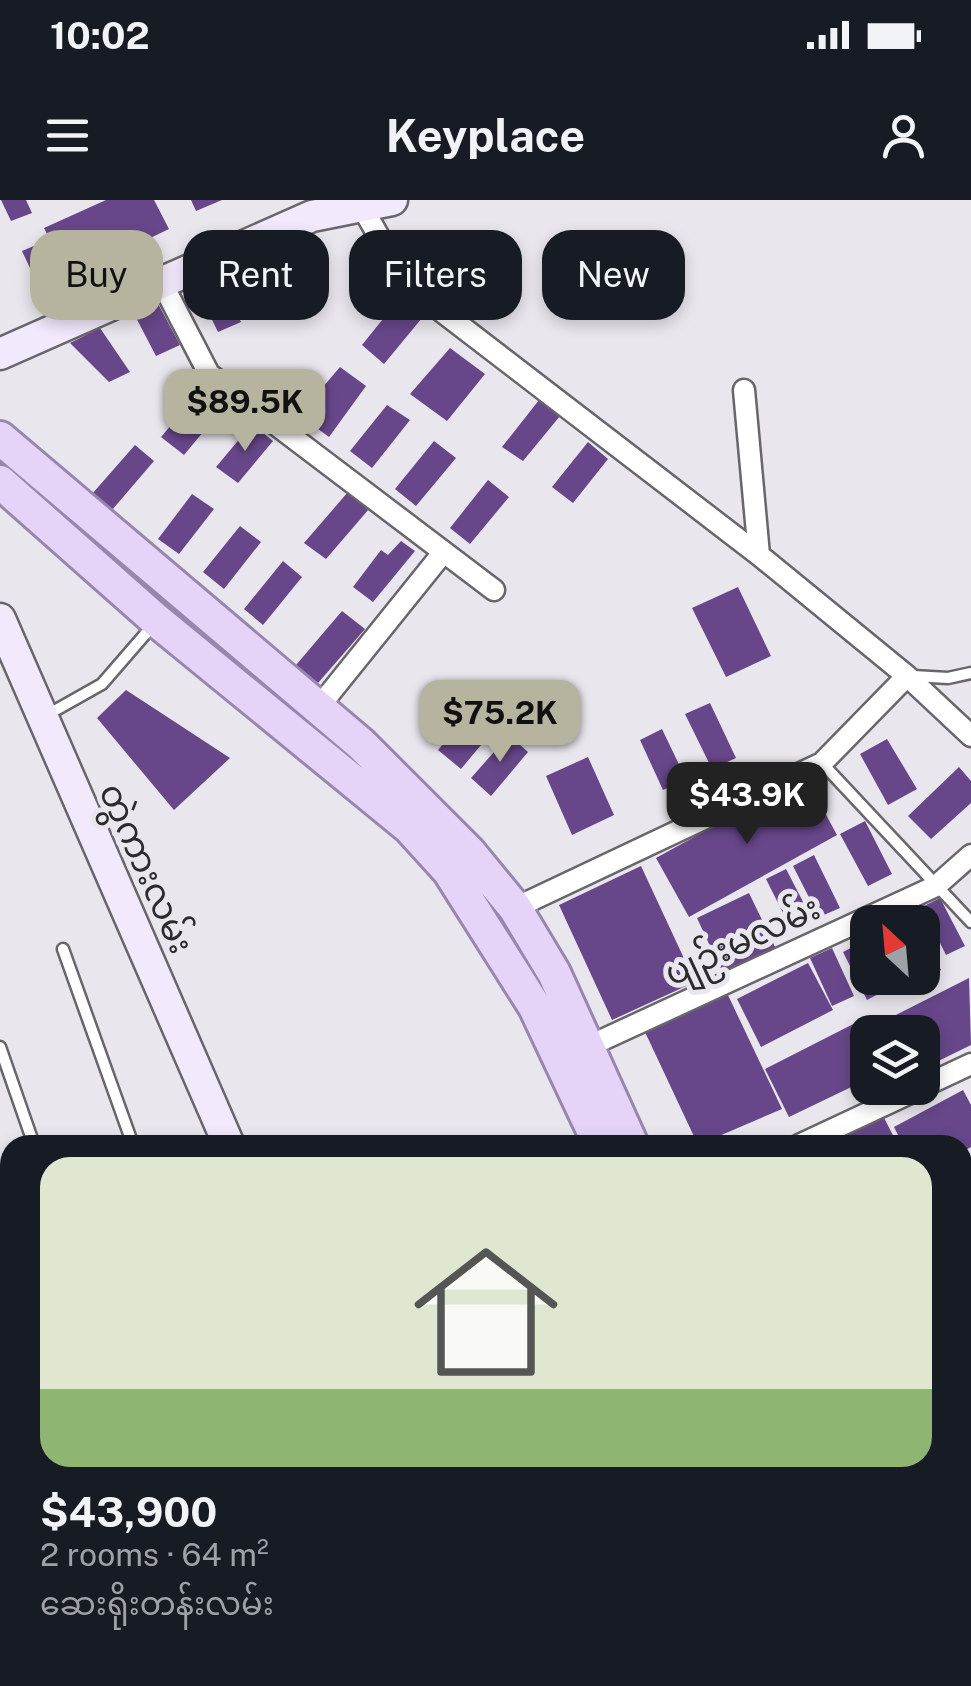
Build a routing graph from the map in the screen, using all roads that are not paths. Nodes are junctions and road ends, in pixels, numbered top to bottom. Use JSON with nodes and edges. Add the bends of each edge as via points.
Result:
{"nodes":[{"id":1,"x":392,"y":200,"type":"edge"},
{"id":2,"x":360,"y":203,"type":"edge"},
{"id":3,"x":163,"y":282,"type":"edge"},
{"id":4,"x":163,"y":284,"type":"edge"},
{"id":5,"x":76,"y":320,"type":"edge"},
{"id":6,"x":0,"y":354,"type":"edge"},
{"id":7,"x":744,"y":390,"type":"dead end"},
{"id":8,"x":0,"y":438,"type":"edge"},
{"id":9,"x":0,"y":482,"type":"edge"},
{"id":10,"x":442,"y":554,"type":"junction"},
{"id":11,"x":759,"y":555,"type":"junction"},
{"id":12,"x":494,"y":590,"type":"dead end"},
{"id":13,"x":0,"y":619,"type":"edge"},
{"id":14,"x":156,"y":620,"type":"junction"},
{"id":15,"x":971,"y":673,"type":"edge"},
{"id":16,"x":907,"y":676,"type":"junction"},
{"id":17,"x":318,"y":708,"type":"junction"},
{"id":18,"x":42,"y":718,"type":"junction"},
{"id":19,"x":971,"y":736,"type":"edge"},
{"id":20,"x":822,"y":763,"type":"junction"},
{"id":21,"x":971,"y":855,"type":"edge"},
{"id":22,"x":936,"y":886,"type":"junction"},
{"id":23,"x":514,"y":908,"type":"junction"},
{"id":24,"x":971,"y":922,"type":"edge"},
{"id":25,"x":63,"y":949,"type":"dead end"},
{"id":26,"x":587,"y":1047,"type":"junction"},
{"id":27,"x":0,"y":1048,"type":"edge"},
{"id":28,"x":971,"y":1064,"type":"edge"},
{"id":29,"x":940,"y":1079,"type":"edge"},
{"id":30,"x":884,"y":1105,"type":"edge"},
{"id":31,"x":30,"y":1135,"type":"edge"},
{"id":32,"x":130,"y":1135,"type":"edge"},
{"id":33,"x":225,"y":1135,"type":"edge"},
{"id":34,"x":595,"y":1135,"type":"edge"},
{"id":35,"x":627,"y":1135,"type":"edge"},
{"id":36,"x":820,"y":1135,"type":"edge"}],
"edges":[{"from":1,"to":2,"type":"main road"},
{"from":2,"to":3,"type":"main road","via":[[312,216]]},
{"from":2,"to":11,"type":"street","via":[[406,284]]},
{"from":4,"to":10,"type":"street","via":[[208,374]]},
{"from":5,"to":6,"type":"main road"},
{"from":7,"to":11,"type":"street"},
{"from":8,"to":17,"type":"main road"},
{"from":9,"to":14,"type":"main road"},
{"from":10,"to":12,"type":"street"},
{"from":10,"to":17,"type":"street"},
{"from":11,"to":16,"type":"street"},
{"from":13,"to":18,"type":"main road","name":"တွဲကားလမ်း"},
{"from":14,"to":18,"type":"lane","via":[[102,684]]},
{"from":14,"to":34,"type":"main road","via":[[409,828],[449,870],[536,1008]]},
{"from":15,"to":16,"type":"lane"},
{"from":16,"to":19,"type":"street"},
{"from":16,"to":20,"type":"street"},
{"from":17,"to":23,"type":"main road","via":[[426,804]]},
{"from":18,"to":33,"type":"main road","name":"တွဲကားလမ်း"},
{"from":20,"to":22,"type":"lane"},
{"from":20,"to":23,"type":"street"},
{"from":21,"to":22,"type":"street","name":"ပျဉ်းမလမ်း"},
{"from":22,"to":24,"type":"lane"},
{"from":22,"to":26,"type":"street","name":"ပျဉ်းမလမ်း"},
{"from":23,"to":26,"type":"main road","via":[[554,972]]},
{"from":25,"to":32,"type":"lane"},
{"from":26,"to":35,"type":"main road"},
{"from":27,"to":31,"type":"lane"},
{"from":28,"to":29,"type":"street"},
{"from":30,"to":36,"type":"street"}]}
